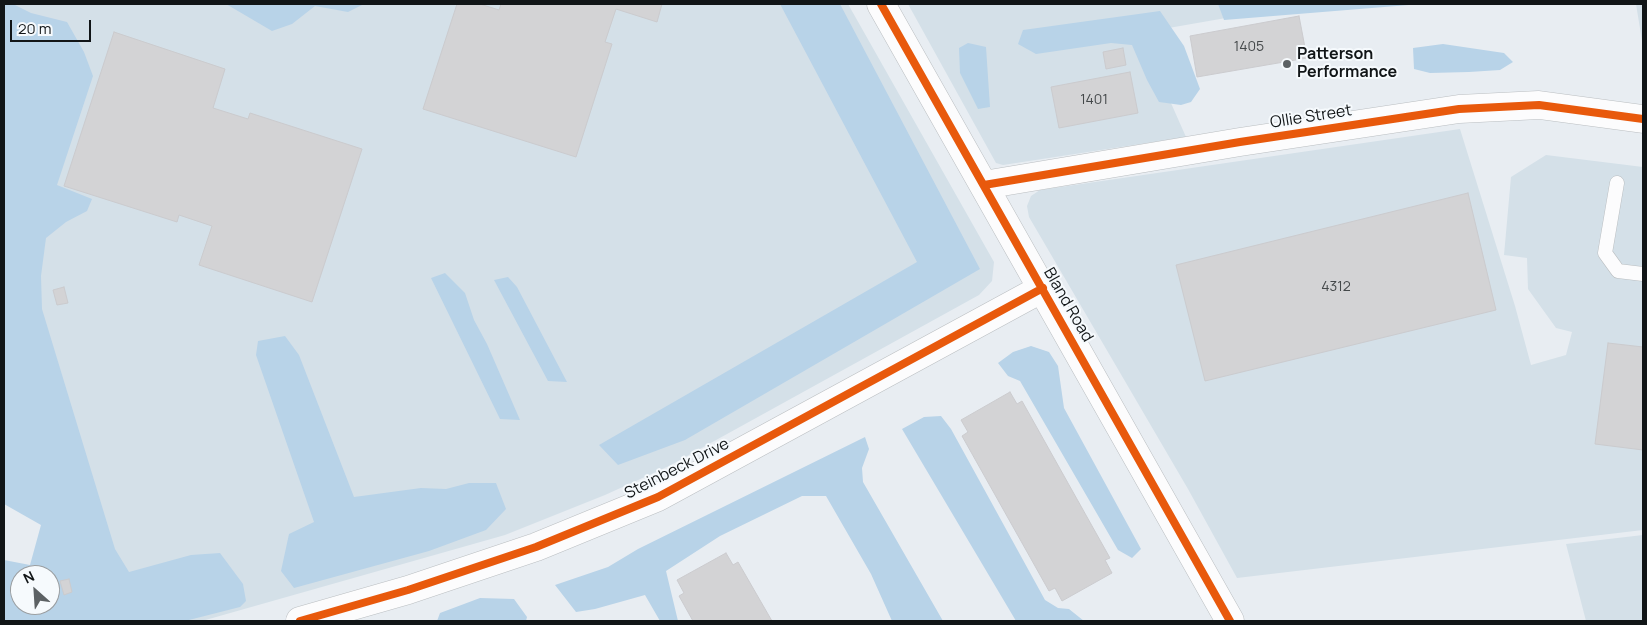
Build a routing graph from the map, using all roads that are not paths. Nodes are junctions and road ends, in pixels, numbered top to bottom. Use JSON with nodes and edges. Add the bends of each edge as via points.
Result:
{"nodes":[{"id":1,"x":881,"y":4,"type":"edge"},
{"id":2,"x":1643,"y":120,"type":"edge"},
{"id":3,"x":1617,"y":183,"type":"dead end"},
{"id":4,"x":984,"y":185,"type":"junction"},
{"id":5,"x":1643,"y":274,"type":"edge"},
{"id":6,"x":1043,"y":288,"type":"junction"},
{"id":7,"x":300,"y":621,"type":"edge"},
{"id":8,"x":1230,"y":621,"type":"edge"}],
"edges":[{"from":1,"to":4,"type":"street","name":"Bland Road"},
{"from":2,"to":4,"type":"street","name":"Ollie Street","via":[[1548,105],[1460,109],[1231,143]]},
{"from":3,"to":5,"type":"lane","via":[[1605,252],[1618,271]]},
{"from":4,"to":6,"type":"street","name":"Bland Road"},
{"from":6,"to":7,"type":"street","name":"Steinbeck Drive","via":[[658,497],[536,547],[408,590]]},
{"from":6,"to":8,"type":"street","name":"Bland Road"}]}
